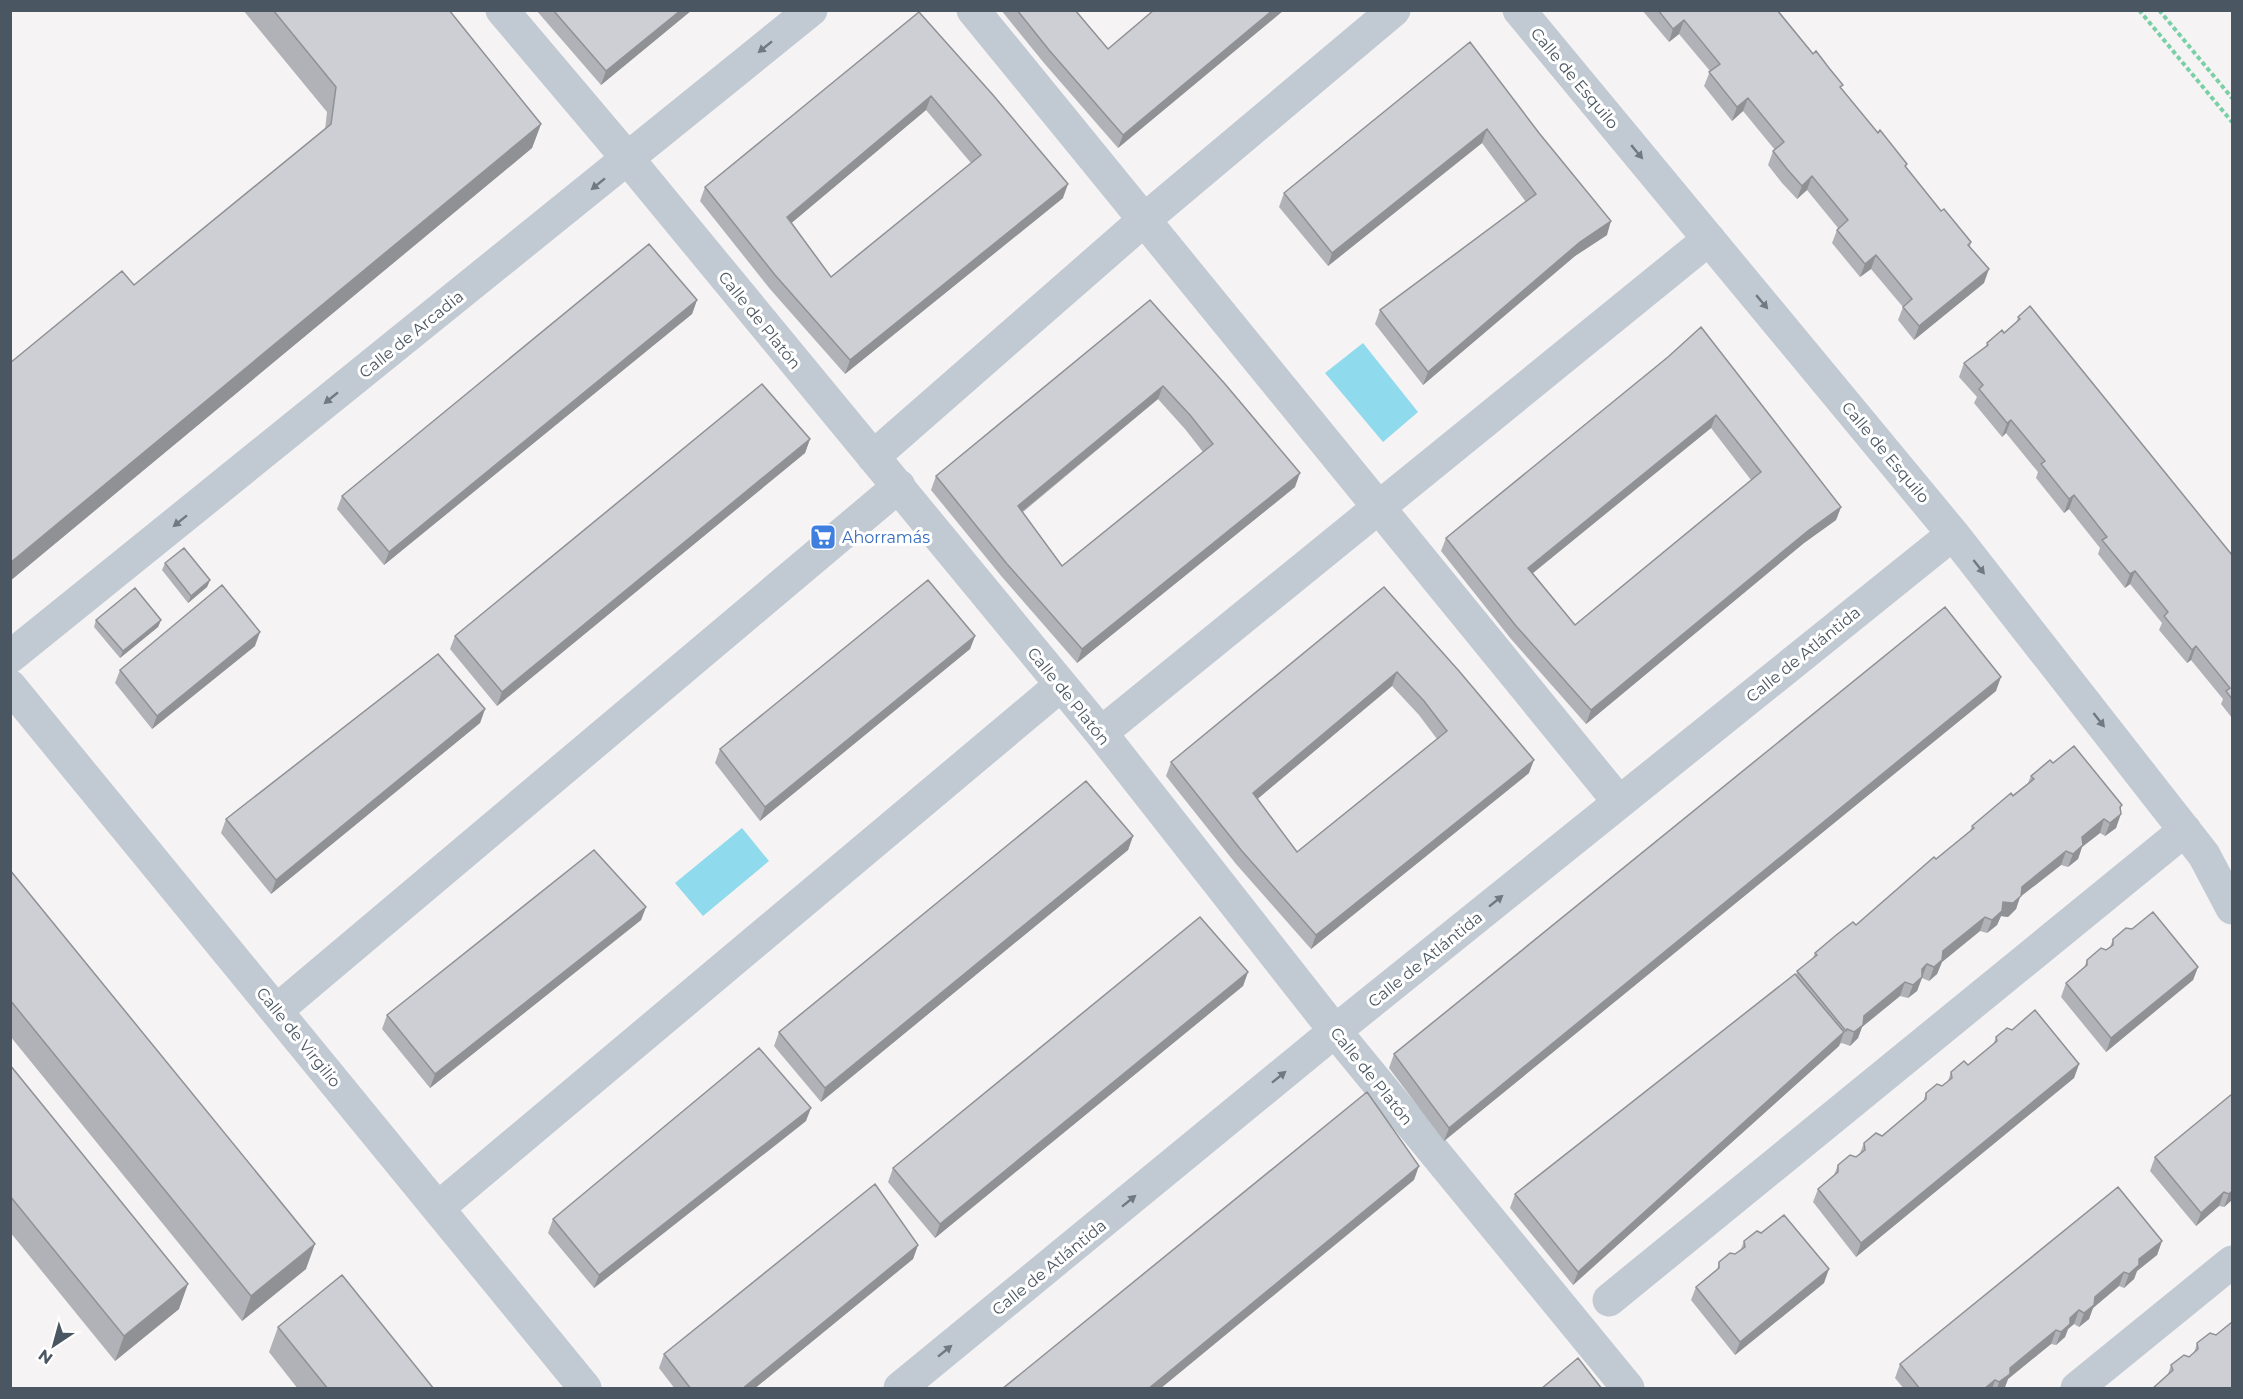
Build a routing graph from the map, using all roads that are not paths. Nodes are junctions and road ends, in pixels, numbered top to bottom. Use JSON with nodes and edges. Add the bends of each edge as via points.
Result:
{"nodes":[{"id":1,"x":502,"y":10,"type":"edge"},
{"id":2,"x":811,"y":10,"type":"edge"},
{"id":3,"x":973,"y":10,"type":"edge"},
{"id":4,"x":1394,"y":10,"type":"edge"},
{"id":5,"x":1519,"y":10,"type":"edge"},
{"id":6,"x":628,"y":159,"type":"junction"},
{"id":7,"x":1144,"y":220,"type":"junction"},
{"id":8,"x":1709,"y":239,"type":"junction"},
{"id":9,"x":873,"y":457,"type":"junction"},
{"id":10,"x":898,"y":486,"type":"junction"},
{"id":11,"x":1378,"y":507,"type":"junction"},
{"id":12,"x":1953,"y":534,"type":"junction"},
{"id":13,"x":10,"y":657,"type":"edge"},
{"id":14,"x":1060,"y":685,"type":"junction"},
{"id":15,"x":10,"y":686,"type":"edge"},
{"id":16,"x":1101,"y":733,"type":"junction"},
{"id":17,"x":1619,"y":802,"type":"junction"},
{"id":18,"x":2184,"y":830,"type":"junction"},
{"id":19,"x":2232,"y":908,"type":"edge"},
{"id":20,"x":277,"y":1010,"type":"junction"},
{"id":21,"x":1335,"y":1031,"type":"junction"},
{"id":22,"x":438,"y":1208,"type":"junction"},
{"id":23,"x":2232,"y":1262,"type":"edge"},
{"id":24,"x":1609,"y":1300,"type":"dead end"},
{"id":25,"x":585,"y":1389,"type":"edge"},
{"id":26,"x":900,"y":1389,"type":"edge"},
{"id":27,"x":1628,"y":1389,"type":"edge"},
{"id":28,"x":2077,"y":1389,"type":"edge"}],
"edges":[{"from":1,"to":6,"type":"street","name":"Calle de Platón"},
{"from":2,"to":6,"type":"street","name":"Calle de Arcadia","one_way":true},
{"from":3,"to":7,"type":"street"},
{"from":4,"to":7,"type":"street"},
{"from":5,"to":8,"type":"street","name":"Calle de Esquilo","one_way":true},
{"from":6,"to":9,"type":"street","name":"Calle de Platón"},
{"from":6,"to":13,"type":"street","name":"Calle de Arcadia","one_way":true},
{"from":7,"to":9,"type":"street"},
{"from":7,"to":11,"type":"street"},
{"from":8,"to":11,"type":"street"},
{"from":8,"to":12,"type":"street","name":"Calle de Esquilo","one_way":true},
{"from":9,"to":10,"type":"street","name":"Calle de Platón"},
{"from":10,"to":14,"type":"street","name":"Calle de Platón"},
{"from":10,"to":20,"type":"street"},
{"from":11,"to":16,"type":"street"},
{"from":11,"to":17,"type":"street"},
{"from":12,"to":17,"type":"street","name":"Calle de Atlántida"},
{"from":12,"to":18,"type":"street","name":"Calle de Esquilo","one_way":true},
{"from":14,"to":16,"type":"street","name":"Calle de Platón"},
{"from":14,"to":22,"type":"street"},
{"from":15,"to":20,"type":"street","name":"Calle de Virgilio"},
{"from":16,"to":21,"type":"street","name":"Calle de Platón"},
{"from":21,"to":17,"type":"street","name":"Calle de Atlántida","one_way":true},
{"from":18,"to":19,"type":"street","name":"Calle de Esquilo","via":[[2204,855]]},
{"from":18,"to":24,"type":"street"},
{"from":20,"to":22,"type":"street","name":"Calle de Virgilio"},
{"from":26,"to":21,"type":"street","name":"Calle de Atlántida","one_way":true},
{"from":21,"to":27,"type":"street","name":"Calle de Platón"},
{"from":22,"to":25,"type":"street","name":"Calle de Virgilio"},
{"from":23,"to":28,"type":"street"}]}
